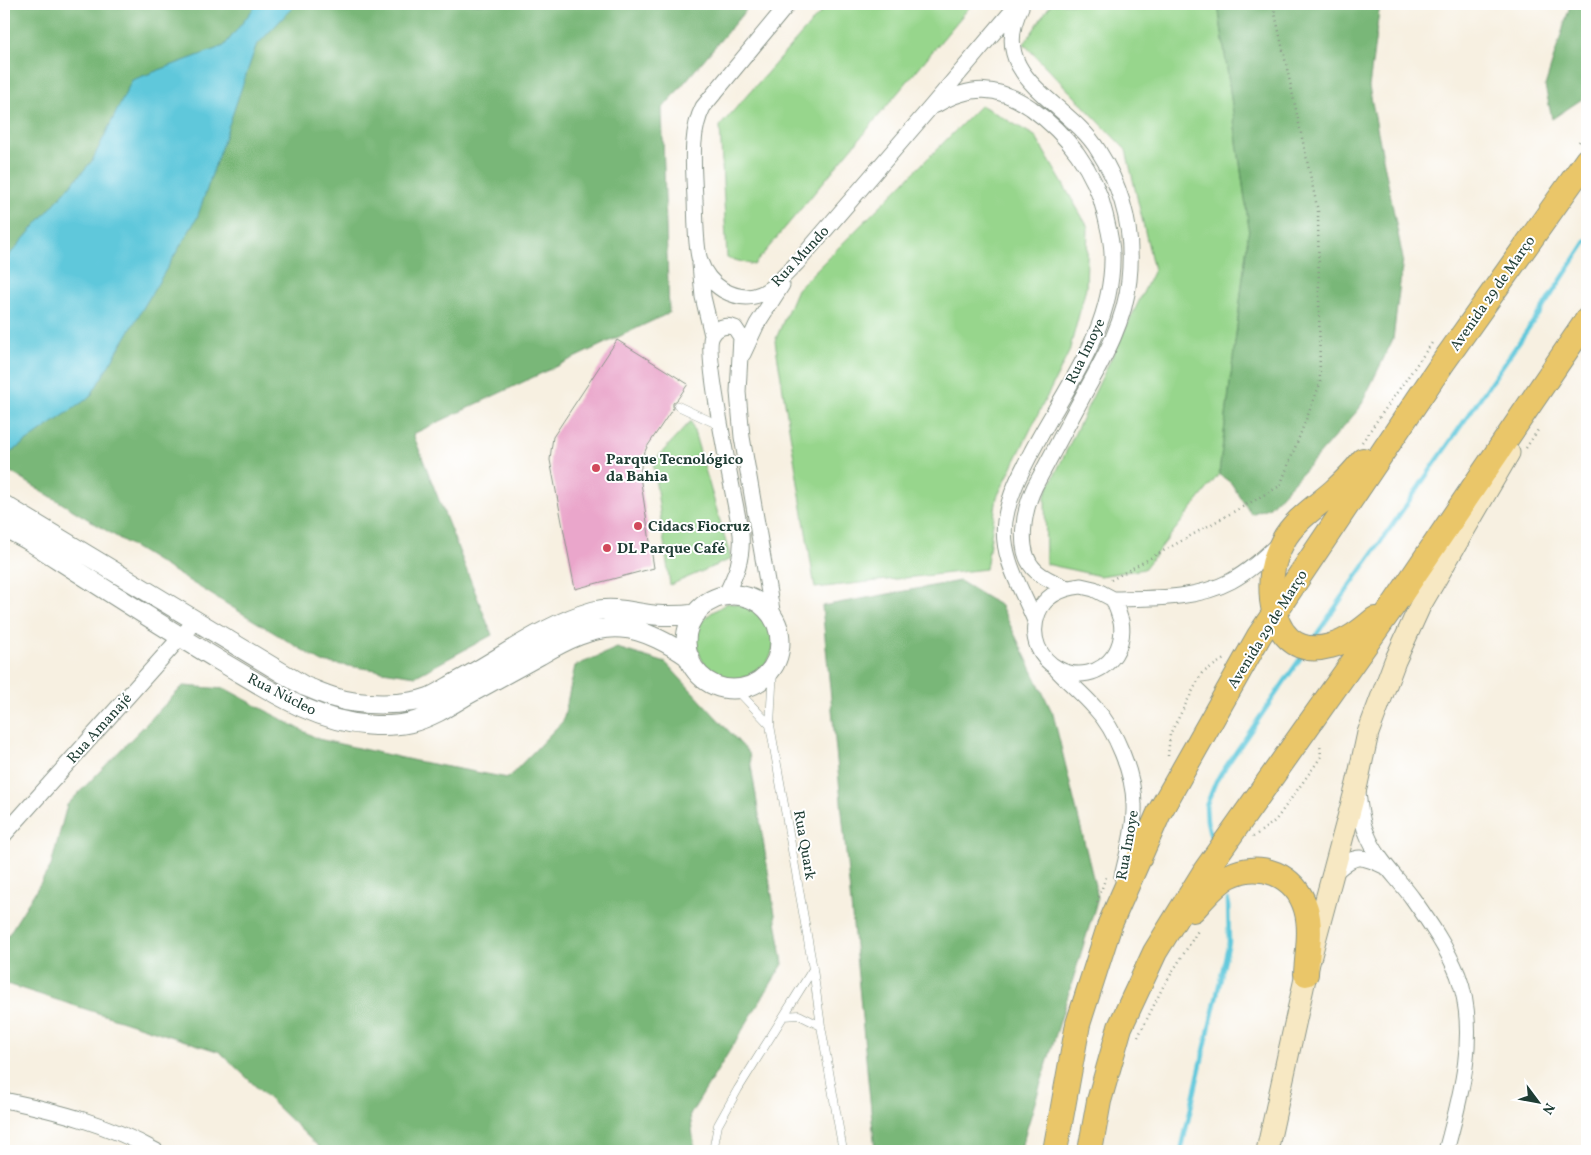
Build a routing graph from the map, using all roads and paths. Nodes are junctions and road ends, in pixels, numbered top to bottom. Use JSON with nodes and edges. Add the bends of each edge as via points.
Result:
{"nodes":[{"id":1,"x":788,"y":4,"type":"edge"},
{"id":2,"x":1018,"y":4,"type":"edge"},
{"id":3,"x":1023,"y":4,"type":"edge"},
{"id":4,"x":1273,"y":4,"type":"edge"},
{"id":5,"x":930,"y":108,"type":"junction"},
{"id":6,"x":1587,"y":160,"type":"edge"},
{"id":7,"x":700,"y":260,"type":"junction"},
{"id":8,"x":797,"y":263,"type":"junction"},
{"id":9,"x":1586,"y":323,"type":"edge"},
{"id":10,"x":712,"y":335,"type":"junction"},
{"id":11,"x":740,"y":362,"type":"junction"},
{"id":12,"x":1442,"y":364,"type":"junction"},
{"id":13,"x":678,"y":406,"type":"dead end"},
{"id":14,"x":1540,"y":425,"type":"dead end"},
{"id":15,"x":721,"y":426,"type":"junction"},
{"id":16,"x":1525,"y":450,"type":"dead end"},
{"id":17,"x":4,"y":504,"type":"edge"},
{"id":18,"x":4,"y":527,"type":"edge"},
{"id":19,"x":1284,"y":539,"type":"junction"},
{"id":20,"x":1067,"y":588,"type":"junction"},
{"id":21,"x":1094,"y":589,"type":"junction"},
{"id":22,"x":725,"y":596,"type":"junction"},
{"id":23,"x":1113,"y":599,"type":"junction"},
{"id":24,"x":1394,"y":604,"type":"junction"},
{"id":25,"x":696,"y":614,"type":"junction"},
{"id":26,"x":773,"y":616,"type":"junction"},
{"id":27,"x":1276,"y":620,"type":"junction"},
{"id":28,"x":195,"y":621,"type":"junction"},
{"id":29,"x":1035,"y":621,"type":"junction"},
{"id":30,"x":180,"y":637,"type":"junction"},
{"id":31,"x":690,"y":658,"type":"junction"},
{"id":32,"x":773,"y":667,"type":"junction"},
{"id":33,"x":1057,"y":670,"type":"junction"},
{"id":34,"x":736,"y":689,"type":"junction"},
{"id":35,"x":770,"y":724,"type":"junction"},
{"id":36,"x":1319,"y":742,"type":"dead end"},
{"id":37,"x":1357,"y":784,"type":"junction"},
{"id":38,"x":4,"y":835,"type":"edge"},
{"id":39,"x":1248,"y":842,"type":"dead end"},
{"id":40,"x":1387,"y":868,"type":"junction"},
{"id":41,"x":1333,"y":874,"type":"junction"},
{"id":42,"x":1203,"y":922,"type":"dead end"},
{"id":43,"x":1110,"y":924,"type":"junction"},
{"id":44,"x":1155,"y":952,"type":"junction"},
{"id":45,"x":813,"y":969,"type":"junction"},
{"id":46,"x":1306,"y":974,"type":"junction"},
{"id":47,"x":784,"y":1016,"type":"junction"},
{"id":48,"x":821,"y":1026,"type":"junction"},
{"id":49,"x":1137,"y":1040,"type":"dead end"},
{"id":50,"x":4,"y":1100,"type":"edge"},
{"id":51,"x":44,"y":1108,"type":"junction"},
{"id":52,"x":4,"y":1110,"type":"edge"},
{"id":53,"x":156,"y":1151,"type":"edge"},
{"id":54,"x":713,"y":1151,"type":"edge"},
{"id":55,"x":843,"y":1151,"type":"edge"},
{"id":56,"x":1055,"y":1151,"type":"edge"},
{"id":57,"x":1090,"y":1151,"type":"edge"},
{"id":58,"x":1267,"y":1151,"type":"edge"},
{"id":59,"x":1446,"y":1151,"type":"edge"}],
"edges":[{"from":1,"to":7,"type":"street","name":"Rua Mundo","via":[[698,116],[694,180]]},
{"from":2,"to":5,"type":"street","name":"Rua Mundo"},
{"from":3,"to":20,"type":"street","name":"Rua Imoye","via":[[1012,39],[1013,54],[1021,72],[1030,84],[1087,134],[1098,149],[1115,179],[1128,224],[1129,280],[1122,315],[1107,352],[1031,494],[1024,516],[1023,539],[1028,560],[1044,578]]},
{"from":4,"to":21,"type":"path","via":[[1318,211],[1320,384],[1280,486]]},
{"from":5,"to":8,"type":"street","name":"Rua Mundo"},
{"from":5,"to":29,"type":"street","name":"Rua Imoye","via":[[961,93],[978,90],[991,90],[1023,103],[1049,121],[1083,160],[1102,199],[1107,222],[1112,266],[1099,328],[1013,486],[1005,522],[1005,548]]},
{"from":6,"to":12,"type":"main road","name":"Avenida 29 de Março"},
{"from":7,"to":8,"type":"street","name":"Rua Mundo","via":[[714,284],[737,297],[764,293]]},
{"from":7,"to":10,"type":"street","via":[[703,297]]},
{"from":8,"to":11,"type":"street","via":[[767,307]]},
{"from":9,"to":24,"type":"main road"},
{"from":9,"to":37,"type":"main road","via":[[1420,606],[1368,733]]},
{"from":10,"to":11,"type":"street","via":[[721,328],[735,328],[741,337]]},
{"from":10,"to":15,"type":"street","via":[[709,349]]},
{"from":11,"to":26,"type":"street","via":[[742,436]]},
{"from":12,"to":19,"type":"main road","via":[[1357,468]]},
{"from":12,"to":27,"type":"main road","name":"Avenida 29 de Março"},
{"from":13,"to":15,"type":"lane"},
{"from":14,"to":16,"type":"path"},
{"from":15,"to":22,"type":"street","via":[[742,534],[740,562]]},
{"from":17,"to":28,"type":"street","name":"Rua Núcleo"},
{"from":18,"to":30,"type":"street","name":"Rua Núcleo"},
{"from":19,"to":23,"type":"street","via":[[1231,581],[1202,592],[1170,598]]},
{"from":19,"to":27,"type":"main road","via":[[1271,578]]},
{"from":20,"to":21,"type":"street","via":[[1081,586]]},
{"from":20,"to":29,"type":"street","via":[[1047,600]]},
{"from":21,"to":23,"type":"street"},
{"from":22,"to":25,"type":"street","via":[[712,600]]},
{"from":22,"to":26,"type":"street","via":[[739,595],[752,599]]},
{"from":23,"to":33,"type":"street","via":[[1121,620],[1122,634],[1110,660],[1085,674]]},
{"from":24,"to":27,"type":"main road","via":[[1361,631],[1331,646],[1317,649],[1288,639]]},
{"from":24,"to":44,"type":"main road","via":[[1205,871]]},
{"from":25,"to":28,"type":"street","name":"Rua Núcleo","via":[[676,616],[597,610],[546,631],[429,697],[399,703],[338,699],[304,686]]},
{"from":25,"to":31,"type":"street","via":[[686,640]]},
{"from":26,"to":32,"type":"street","via":[[780,641]]},
{"from":27,"to":43,"type":"main road","name":"Avenida 29 de Março","via":[[1259,636],[1159,813]]},
{"from":28,"to":30,"type":"street","name":"Rua Amanajé"},
{"from":29,"to":33,"type":"street","via":[[1038,649]]},
{"from":30,"to":31,"type":"street","name":"Rua Núcleo","via":[[302,708],[337,720],[383,726],[410,723],[433,714],[555,646],[595,631],[622,628],[642,633]]},
{"from":30,"to":38,"type":"street","name":"Rua Amanajé"},
{"from":31,"to":34,"type":"street","via":[[701,676],[710,683]]},
{"from":32,"to":34,"type":"street","via":[[750,686]]},
{"from":32,"to":35,"type":"lane","name":"Rua Quark"},
{"from":33,"to":43,"type":"street","name":"Rua Imoye","via":[[1096,708],[1113,733],[1128,768],[1134,805],[1130,842]]},
{"from":34,"to":35,"type":"lane"},
{"from":35,"to":45,"type":"lane","name":"Rua Quark"},
{"from":36,"to":39,"type":"path","via":[[1321,757],[1275,821]]},
{"from":37,"to":40,"type":"street","via":[[1366,834]]},
{"from":37,"to":41,"type":"main road"},
{"from":40,"to":41,"type":"street","via":[[1361,857],[1348,861]]},
{"from":40,"to":59,"type":"street","via":[[1437,936],[1458,975],[1466,1008],[1467,1041],[1458,1104]]},
{"from":41,"to":46,"type":"main road"},
{"from":42,"to":49,"type":"path","via":[[1163,987]]},
{"from":43,"to":56,"type":"main road","name":"Avenida 29 de Março","via":[[1078,1024]]},
{"from":44,"to":46,"type":"main road","via":[[1223,880],[1244,871],[1267,870],[1293,884],[1306,909]]},
{"from":44,"to":57,"type":"main road","via":[[1120,1027],[1099,1101]]},
{"from":45,"to":47,"type":"lane"},
{"from":45,"to":48,"type":"lane","name":"Rua Quark"},
{"from":46,"to":58,"type":"main road"},
{"from":47,"to":48,"type":"lane","via":[[799,1015]]},
{"from":47,"to":54,"type":"lane","via":[[718,1126]]},
{"from":48,"to":55,"type":"lane","name":"Rua Quark"},
{"from":50,"to":51,"type":"street"},
{"from":51,"to":52,"type":"street"},
{"from":51,"to":53,"type":"street","via":[[106,1127]]}]}
